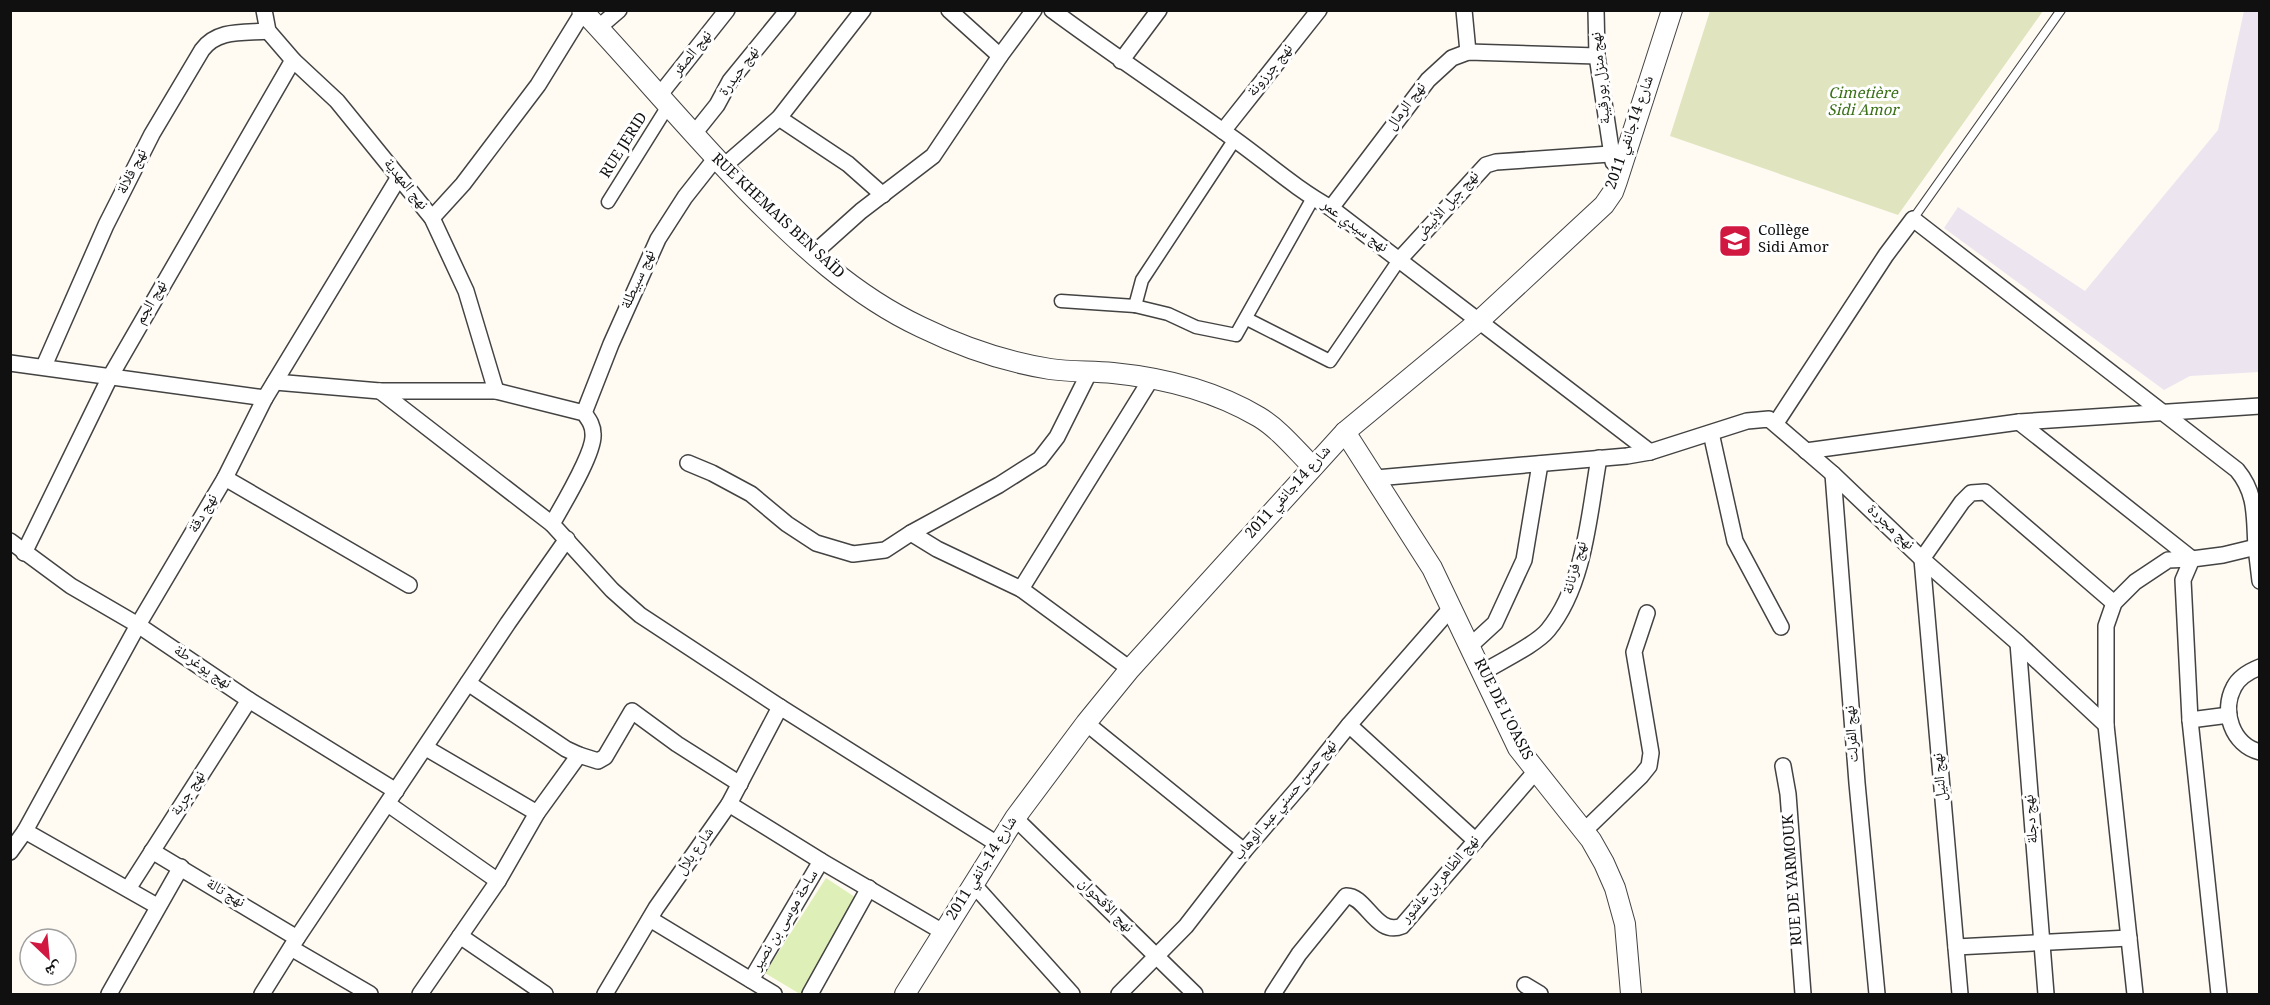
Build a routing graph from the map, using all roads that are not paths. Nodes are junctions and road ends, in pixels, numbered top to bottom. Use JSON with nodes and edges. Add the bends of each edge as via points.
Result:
{"nodes":[{"id":1,"x":264,"y":10,"type":"edge"},
{"id":2,"x":619,"y":10,"type":"edge"},
{"id":3,"x":727,"y":10,"type":"edge"},
{"id":4,"x":788,"y":10,"type":"edge"},
{"id":5,"x":863,"y":10,"type":"edge"},
{"id":6,"x":949,"y":10,"type":"edge"},
{"id":7,"x":1034,"y":10,"type":"edge"},
{"id":8,"x":1052,"y":10,"type":"edge"},
{"id":9,"x":1158,"y":10,"type":"edge"},
{"id":10,"x":1319,"y":10,"type":"edge"},
{"id":11,"x":1464,"y":10,"type":"edge"},
{"id":12,"x":1596,"y":10,"type":"edge"},
{"id":13,"x":1672,"y":10,"type":"edge"},
{"id":14,"x":2061,"y":10,"type":"edge"},
{"id":15,"x":582,"y":11,"type":"edge"},
{"id":16,"x":598,"y":28,"type":"junction"},
{"id":17,"x":268,"y":32,"type":"junction"},
{"id":18,"x":1468,"y":52,"type":"junction"},
{"id":19,"x":1000,"y":56,"type":"junction"},
{"id":20,"x":1598,"y":56,"type":"junction"},
{"id":21,"x":293,"y":60,"type":"junction"},
{"id":22,"x":1120,"y":61,"type":"junction"},
{"id":23,"x":663,"y":101,"type":"junction"},
{"id":24,"x":779,"y":118,"type":"junction"},
{"id":25,"x":693,"y":135,"type":"junction"},
{"id":26,"x":1229,"y":135,"type":"junction"},
{"id":27,"x":1610,"y":154,"type":"junction"},
{"id":28,"x":719,"y":162,"type":"junction"},
{"id":29,"x":399,"y":177,"type":"junction"},
{"id":30,"x":1617,"y":181,"type":"junction"},
{"id":31,"x":883,"y":195,"type":"junction"},
{"id":32,"x":1313,"y":198,"type":"junction"},
{"id":33,"x":608,"y":202,"type":"dead end"},
{"id":34,"x":1331,"y":208,"type":"junction"},
{"id":35,"x":432,"y":218,"type":"junction"},
{"id":36,"x":1912,"y":219,"type":"junction"},
{"id":37,"x":813,"y":254,"type":"junction"},
{"id":38,"x":1399,"y":260,"type":"junction"},
{"id":39,"x":1060,"y":301,"type":"dead end"},
{"id":40,"x":1135,"y":306,"type":"junction"},
{"id":41,"x":1246,"y":319,"type":"junction"},
{"id":42,"x":1479,"y":321,"type":"junction"},
{"id":43,"x":10,"y":363,"type":"edge"},
{"id":44,"x":44,"y":366,"type":"junction"},
{"id":45,"x":1090,"y":371,"type":"junction"},
{"id":46,"x":110,"y":377,"type":"junction"},
{"id":47,"x":1151,"y":379,"type":"junction"},
{"id":48,"x":274,"y":382,"type":"junction"},
{"id":49,"x":380,"y":391,"type":"junction"},
{"id":50,"x":496,"y":392,"type":"junction"},
{"id":51,"x":265,"y":398,"type":"junction"},
{"id":52,"x":2259,"y":406,"type":"edge"},
{"id":53,"x":584,"y":413,"type":"junction"},
{"id":54,"x":2164,"y":413,"type":"junction"},
{"id":55,"x":2019,"y":422,"type":"junction"},
{"id":56,"x":1776,"y":423,"type":"junction"},
{"id":57,"x":1344,"y":432,"type":"junction"},
{"id":58,"x":1711,"y":433,"type":"junction"},
{"id":59,"x":1650,"y":452,"type":"junction"},
{"id":60,"x":1806,"y":452,"type":"junction"},
{"id":61,"x":1599,"y":458,"type":"junction"},
{"id":62,"x":688,"y":463,"type":"dead end"},
{"id":63,"x":1540,"y":464,"type":"junction"},
{"id":64,"x":1312,"y":466,"type":"junction"},
{"id":65,"x":1833,"y":474,"type":"junction"},
{"id":66,"x":225,"y":478,"type":"junction"},
{"id":67,"x":1376,"y":478,"type":"junction"},
{"id":68,"x":552,"y":524,"type":"junction"},
{"id":69,"x":911,"y":532,"type":"junction"},
{"id":70,"x":567,"y":539,"type":"junction"},
{"id":71,"x":10,"y":542,"type":"edge"},
{"id":72,"x":2256,"y":547,"type":"junction"},
{"id":73,"x":24,"y":553,"type":"junction"},
{"id":74,"x":1922,"y":559,"type":"junction"},
{"id":75,"x":2192,"y":559,"type":"junction"},
{"id":76,"x":2259,"y":581,"type":"edge"},
{"id":77,"x":409,"y":585,"type":"dead end"},
{"id":78,"x":1021,"y":589,"type":"junction"},
{"id":79,"x":2114,"y":603,"type":"junction"},
{"id":80,"x":1452,"y":607,"type":"junction"},
{"id":81,"x":1647,"y":613,"type":"dead end"},
{"id":82,"x":138,"y":625,"type":"junction"},
{"id":83,"x":1781,"y":627,"type":"dead end"},
{"id":84,"x":2018,"y":643,"type":"junction"},
{"id":85,"x":1470,"y":646,"type":"junction"},
{"id":86,"x":2259,"y":667,"type":"edge"},
{"id":87,"x":1130,"y":669,"type":"junction"},
{"id":88,"x":1482,"y":673,"type":"junction"},
{"id":89,"x":468,"y":682,"type":"junction"},
{"id":90,"x":249,"y":700,"type":"junction"},
{"id":91,"x":780,"y":707,"type":"junction"},
{"id":92,"x":2229,"y":715,"type":"junction"},
{"id":93,"x":2190,"y":720,"type":"junction"},
{"id":94,"x":1086,"y":723,"type":"junction"},
{"id":95,"x":1349,"y":725,"type":"junction"},
{"id":96,"x":2106,"y":725,"type":"junction"},
{"id":97,"x":426,"y":748,"type":"junction"},
{"id":98,"x":2259,"y":752,"type":"edge"},
{"id":99,"x":579,"y":755,"type":"junction"},
{"id":100,"x":1783,"y":766,"type":"dead end"},
{"id":101,"x":1535,"y":771,"type":"junction"},
{"id":102,"x":740,"y":784,"type":"junction"},
{"id":103,"x":392,"y":798,"type":"junction"},
{"id":104,"x":729,"y":804,"type":"junction"},
{"id":105,"x":537,"y":813,"type":"junction"},
{"id":106,"x":1015,"y":818,"type":"junction"},
{"id":107,"x":25,"y":831,"type":"junction"},
{"id":108,"x":1584,"y":831,"type":"junction"},
{"id":109,"x":1476,"y":841,"type":"junction"},
{"id":110,"x":999,"y":845,"type":"junction"},
{"id":111,"x":152,"y":851,"type":"junction"},
{"id":112,"x":1244,"y":851,"type":"junction"},
{"id":113,"x":10,"y":852,"type":"edge"},
{"id":114,"x":821,"y":861,"type":"junction"},
{"id":115,"x":181,"y":867,"type":"junction"},
{"id":116,"x":498,"y":880,"type":"junction"},
{"id":117,"x":974,"y":885,"type":"junction"},
{"id":118,"x":868,"y":888,"type":"junction"},
{"id":119,"x":128,"y":889,"type":"junction"},
{"id":120,"x":158,"y":906,"type":"junction"},
{"id":121,"x":650,"y":919,"type":"junction"},
{"id":122,"x":944,"y":932,"type":"junction"},
{"id":123,"x":460,"y":936,"type":"junction"},
{"id":124,"x":2129,"y":938,"type":"junction"},
{"id":125,"x":2042,"y":941,"type":"junction"},
{"id":126,"x":294,"y":943,"type":"junction"},
{"id":127,"x":1956,"y":947,"type":"junction"},
{"id":128,"x":1156,"y":957,"type":"junction"},
{"id":129,"x":1525,"y":985,"type":"dead end"},
{"id":130,"x":762,"y":989,"type":"edge"},
{"id":131,"x":353,"y":990,"type":"edge"},
{"id":132,"x":109,"y":994,"type":"edge"},
{"id":133,"x":262,"y":994,"type":"edge"},
{"id":134,"x":370,"y":994,"type":"edge"},
{"id":135,"x":420,"y":994,"type":"edge"},
{"id":136,"x":544,"y":994,"type":"edge"},
{"id":137,"x":604,"y":994,"type":"edge"},
{"id":138,"x":810,"y":994,"type":"edge"},
{"id":139,"x":905,"y":994,"type":"edge"},
{"id":140,"x":1072,"y":994,"type":"edge"},
{"id":141,"x":1119,"y":994,"type":"edge"},
{"id":142,"x":1195,"y":994,"type":"edge"},
{"id":143,"x":1273,"y":994,"type":"edge"},
{"id":144,"x":1540,"y":994,"type":"edge"},
{"id":145,"x":1631,"y":994,"type":"edge"},
{"id":146,"x":1803,"y":994,"type":"edge"},
{"id":147,"x":1876,"y":994,"type":"edge"},
{"id":148,"x":1960,"y":994,"type":"edge"},
{"id":149,"x":2046,"y":994,"type":"edge"},
{"id":150,"x":2135,"y":994,"type":"edge"},
{"id":151,"x":2219,"y":994,"type":"edge"}],
"edges":[{"from":1,"to":17,"type":"street"},
{"from":2,"to":16,"type":"street"},
{"from":3,"to":23,"type":"street","name":"نهج الصقر"},
{"from":4,"to":25,"type":"street","name":"نهج حيدرة","via":[[730,81]]},
{"from":5,"to":24,"type":"street","name":"نهج سبيطلة"},
{"from":6,"to":19,"type":"street"},
{"from":7,"to":19,"type":"street"},
{"from":8,"to":22,"type":"street","name":"نهج سيدي عمر"},
{"from":9,"to":22,"type":"street"},
{"from":10,"to":26,"type":"street","name":"نهج جرزونة"},
{"from":11,"to":18,"type":"street"},
{"from":12,"to":20,"type":"street","name":"نهج منزل بورقيبة"},
{"from":13,"to":30,"type":"street","name":"شارع 14جانفي 2011"},
{"from":14,"to":36,"type":"lane"},
{"from":15,"to":16,"type":"street","name":"RUE KHEMAIS BEN SAÏD"},
{"from":15,"to":35,"type":"street","via":[[538,86]]},
{"from":16,"to":23,"type":"street","name":"RUE KHEMAIS BEN SAÏD"},
{"from":17,"to":21,"type":"street","name":"نهج المهدية"},
{"from":17,"to":44,"type":"street","name":"نهج قلالة","via":[[218,35],[208,41],[152,134],[106,225]]},
{"from":18,"to":20,"type":"street"},
{"from":18,"to":34,"type":"street","name":"نهج الرمال","via":[[1452,58],[1428,80]]},
{"from":19,"to":31,"type":"street","via":[[933,156]]},
{"from":20,"to":27,"type":"street","name":"نهج منزل بورقيبة"},
{"from":21,"to":29,"type":"street","name":"نهج المهدية","via":[[337,101]]},
{"from":21,"to":46,"type":"street","name":"نهج الجم"},
{"from":22,"to":26,"type":"street","name":"نهج سيدي عمر"},
{"from":23,"to":25,"type":"street","name":"RUE KHEMAIS BEN SAÏD"},
{"from":23,"to":33,"type":"street","name":"RUE JERID"},
{"from":24,"to":28,"type":"street","name":"نهج سبيطلة"},
{"from":24,"to":31,"type":"street","via":[[848,164]]},
{"from":25,"to":28,"type":"street","name":"RUE KHEMAIS BEN SAÏD"},
{"from":26,"to":32,"type":"street","name":"نهج سيدي عمر"},
{"from":26,"to":40,"type":"street","via":[[1142,280]]},
{"from":27,"to":30,"type":"street","name":"نهج منزل بورقيبة"},
{"from":27,"to":38,"type":"street","name":"نهج جبل الأبيض","via":[[1486,165]]},
{"from":28,"to":37,"type":"street","name":"RUE KHEMAIS BEN SAÏD"},
{"from":28,"to":53,"type":"street","name":"نهج سبيطلة","via":[[685,197],[658,239]]},
{"from":29,"to":35,"type":"street","name":"نهج المهدية"},
{"from":29,"to":48,"type":"street","name":"نهج دقة"},
{"from":30,"to":42,"type":"street","name":"شارع 14جانفي 2011","via":[[1604,205]]},
{"from":31,"to":37,"type":"street"},
{"from":32,"to":34,"type":"street","name":"نهج سيدي عمر"},
{"from":32,"to":41,"type":"street"},
{"from":34,"to":38,"type":"street","name":"نهج سيدي عمر"},
{"from":35,"to":50,"type":"street","name":"نهج المهدية","via":[[466,291]]},
{"from":36,"to":54,"type":"street"},
{"from":36,"to":56,"type":"street"},
{"from":37,"to":45,"type":"street","name":"RUE KHEMAIS BEN SAÏD","via":[[884,309],[923,328],[999,357],[1050,369]]},
{"from":38,"to":41,"type":"street","via":[[1330,361]]},
{"from":38,"to":42,"type":"street","name":"نهج سيدي عمر"},
{"from":39,"to":40,"type":"street"},
{"from":40,"to":41,"type":"street","via":[[1168,314],[1196,327],[1236,335]]},
{"from":42,"to":57,"type":"street","name":"شارع 14جانفي 2011"},
{"from":42,"to":59,"type":"street","name":"نهج سيدي عمر"},
{"from":43,"to":44,"type":"street"},
{"from":44,"to":46,"type":"street"},
{"from":45,"to":47,"type":"street","name":"RUE KHEMAIS BEN SAÏD"},
{"from":45,"to":69,"type":"street","via":[[1057,437],[1040,459]]},
{"from":46,"to":51,"type":"street"},
{"from":46,"to":73,"type":"street","name":"نهج الجم"},
{"from":47,"to":64,"type":"street","name":"RUE KHEMAIS BEN SAÏD","via":[[1222,398],[1260,417]]},
{"from":47,"to":78,"type":"street"},
{"from":48,"to":49,"type":"street"},
{"from":48,"to":51,"type":"street","name":"نهج دقة"},
{"from":49,"to":50,"type":"street"},
{"from":49,"to":68,"type":"street"},
{"from":50,"to":53,"type":"street"},
{"from":51,"to":66,"type":"street","name":"نهج دقة"},
{"from":52,"to":54,"type":"street"},
{"from":53,"to":68,"type":"street","via":[[592,424],[594,437],[577,481]]},
{"from":54,"to":55,"type":"street"},
{"from":54,"to":72,"type":"street","via":[[2244,478],[2253,498]]},
{"from":55,"to":60,"type":"street"},
{"from":55,"to":75,"type":"street"},
{"from":56,"to":58,"type":"street","via":[[1759,418]]},
{"from":56,"to":60,"type":"street","name":"نهج مجردة"},
{"from":57,"to":64,"type":"street","name":"شارع 14جانفي 2011"},
{"from":57,"to":67,"type":"street","name":"RUE DE L'OASIS"},
{"from":58,"to":59,"type":"street"},
{"from":58,"to":83,"type":"street","via":[[1735,541]]},
{"from":59,"to":61,"type":"street"},
{"from":60,"to":65,"type":"street","name":"نهج مجردة"},
{"from":61,"to":63,"type":"street"},
{"from":61,"to":88,"type":"street","name":"نهج فرنانة","via":[[1579,570],[1567,601],[1547,632]]},
{"from":62,"to":69,"type":"street","via":[[751,494],[816,543],[853,554],[885,550]]},
{"from":63,"to":67,"type":"street"},
{"from":63,"to":85,"type":"street","via":[[1524,560],[1495,623]]},
{"from":64,"to":87,"type":"street","name":"شارع 14جانفي 2011"},
{"from":65,"to":74,"type":"street","name":"نهج مجردة"},
{"from":65,"to":147,"type":"street","name":"نهج الفرلت"},
{"from":66,"to":77,"type":"street"},
{"from":66,"to":82,"type":"street","name":"نهج دقة"},
{"from":67,"to":80,"type":"street","name":"RUE DE L'OASIS"},
{"from":68,"to":70,"type":"street"},
{"from":69,"to":78,"type":"street","via":[[937,549]]},
{"from":70,"to":89,"type":"street"},
{"from":70,"to":91,"type":"street","via":[[640,615]]},
{"from":71,"to":73,"type":"street","name":"نهج يوغرطة"},
{"from":72,"to":75,"type":"street"},
{"from":72,"to":76,"type":"street"},
{"from":73,"to":82,"type":"street","name":"نهج يوغرطة"},
{"from":74,"to":79,"type":"street","via":[[1962,502],[1971,493],[1984,492]]},
{"from":74,"to":84,"type":"street","name":"نهج مجردة"},
{"from":74,"to":127,"type":"street","name":"نهج النيل"},
{"from":75,"to":79,"type":"street","via":[[2168,560],[2134,582]]},
{"from":75,"to":93,"type":"street","via":[[2183,580]]},
{"from":78,"to":87,"type":"street"},
{"from":79,"to":96,"type":"street","via":[[2106,626]]},
{"from":80,"to":85,"type":"street","name":"RUE DE L'OASIS"},
{"from":80,"to":95,"type":"street","name":"نهج حسن حسني عبد الوهاب"},
{"from":81,"to":108,"type":"street","via":[[1634,652],[1651,753],[1649,766]]},
{"from":82,"to":90,"type":"street","name":"نهج يوغرطة"},
{"from":82,"to":107,"type":"street","name":"نهج دقة"},
{"from":84,"to":96,"type":"street","name":"نهج مجردة"},
{"from":84,"to":125,"type":"street","name":"نهج دجلة"},
{"from":85,"to":88,"type":"street","name":"RUE DE L'OASIS"},
{"from":86,"to":92,"type":"street","via":[[2234,686]]},
{"from":87,"to":94,"type":"street","name":"شارع 14جانفي 2011"},
{"from":88,"to":101,"type":"street","name":"RUE DE L'OASIS","via":[[1518,748]]},
{"from":89,"to":97,"type":"street"},
{"from":89,"to":99,"type":"street"},
{"from":90,"to":103,"type":"street","name":"نهج يوغرطة"},
{"from":90,"to":111,"type":"street","name":"نهج جربة"},
{"from":91,"to":102,"type":"street","name":"شارع بلال"},
{"from":91,"to":110,"type":"street"},
{"from":92,"to":93,"type":"street"},
{"from":92,"to":98,"type":"street","via":[[2240,740]]},
{"from":93,"to":151,"type":"street"},
{"from":94,"to":106,"type":"street","name":"شارع 14جانفي 2011"},
{"from":94,"to":112,"type":"street"},
{"from":95,"to":109,"type":"street"},
{"from":95,"to":112,"type":"street","name":"نهج حسن حسني عبد الوهاب"},
{"from":96,"to":124,"type":"street"},
{"from":97,"to":103,"type":"street"},
{"from":97,"to":105,"type":"street"},
{"from":99,"to":102,"type":"street","via":[[598,761],[605,757],[632,711]]},
{"from":99,"to":105,"type":"street"},
{"from":100,"to":146,"type":"street","name":"RUE DE YARMOUK"},
{"from":101,"to":108,"type":"street","name":"RUE DE L'OASIS"},
{"from":101,"to":109,"type":"street","name":"نهج الطاهر بن عاشور"},
{"from":102,"to":104,"type":"street","name":"شارع بلال"},
{"from":103,"to":116,"type":"street","name":"نهج يوغرطة"},
{"from":103,"to":126,"type":"street"},
{"from":104,"to":114,"type":"street"},
{"from":104,"to":121,"type":"street","name":"شارع بلال"},
{"from":105,"to":116,"type":"street"},
{"from":106,"to":110,"type":"street","name":"شارع 14جانفي 2011"},
{"from":106,"to":128,"type":"street","name":"نهج الأقحوان"},
{"from":107,"to":113,"type":"street","name":"نهج دقة"},
{"from":107,"to":119,"type":"street"},
{"from":108,"to":145,"type":"street","name":"RUE DE L'OASIS","via":[[1615,888],[1625,924]]},
{"from":109,"to":143,"type":"street","name":"نهج الطاهر بن عاشور","via":[[1402,927],[1386,927],[1346,896],[1299,954]]},
{"from":110,"to":117,"type":"street","name":"شارع 14جانفي 2011"},
{"from":111,"to":115,"type":"street","name":"نهج تالة"},
{"from":111,"to":119,"type":"street","name":"نهج جربة"},
{"from":112,"to":128,"type":"street","name":"نهج حسن حسني عبد الوهاب","via":[[1186,926]]},
{"from":114,"to":118,"type":"street"},
{"from":114,"to":130,"type":"street","name":"ساحة موسى بن نصير"},
{"from":115,"to":120,"type":"street"},
{"from":115,"to":126,"type":"street","name":"نهج تالة"},
{"from":116,"to":123,"type":"street"},
{"from":117,"to":122,"type":"street","name":"شارع 14جانفي 2011"},
{"from":117,"to":140,"type":"street"},
{"from":118,"to":122,"type":"street"},
{"from":118,"to":138,"type":"street"},
{"from":119,"to":120,"type":"street"},
{"from":120,"to":132,"type":"street"},
{"from":121,"to":130,"type":"street"},
{"from":121,"to":137,"type":"street","name":"شارع بلال"},
{"from":122,"to":139,"type":"street","name":"شارع 14جانفي 2011"},
{"from":123,"to":135,"type":"street"},
{"from":123,"to":136,"type":"street"},
{"from":124,"to":125,"type":"street"},
{"from":124,"to":150,"type":"street"},
{"from":125,"to":127,"type":"street"},
{"from":125,"to":149,"type":"street","name":"نهج دجلة"},
{"from":126,"to":131,"type":"street","name":"نهج تالة"},
{"from":126,"to":133,"type":"street"},
{"from":127,"to":148,"type":"street","name":"نهج النيل"},
{"from":128,"to":141,"type":"street","name":"نهج حسن حسني عبد الوهاب"},
{"from":128,"to":142,"type":"street","name":"نهج الأقحوان"},
{"from":129,"to":144,"type":"street"},
{"from":131,"to":134,"type":"street","name":"نهج تالة"}]}
